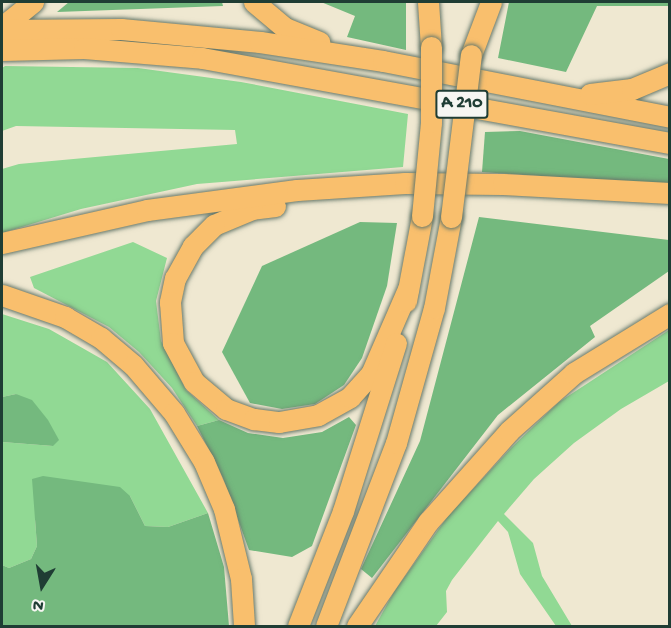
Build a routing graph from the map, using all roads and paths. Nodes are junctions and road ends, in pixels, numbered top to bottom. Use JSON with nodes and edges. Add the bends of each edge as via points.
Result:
{"nodes":[{"id":1,"x":33,"y":2,"type":"edge"},
{"id":2,"x":254,"y":2,"type":"edge"},
{"id":3,"x":429,"y":2,"type":"edge"},
{"id":4,"x":478,"y":2,"type":"edge"},
{"id":5,"x":491,"y":2,"type":"edge"},
{"id":6,"x":2,"y":29,"type":"edge"},
{"id":7,"x":2,"y":50,"type":"edge"},
{"id":8,"x":471,"y":55,"type":"junction"},
{"id":9,"x":383,"y":61,"type":"junction"},
{"id":10,"x":669,"y":73,"type":"edge"},
{"id":11,"x":554,"y":94,"type":"junction"},
{"id":12,"x":669,"y":117,"type":"edge"},
{"id":13,"x":669,"y":143,"type":"edge"},
{"id":14,"x":405,"y":183,"type":"junction"},
{"id":15,"x":669,"y":194,"type":"edge"},
{"id":16,"x":2,"y":243,"type":"edge"},
{"id":17,"x":408,"y":289,"type":"junction"},
{"id":18,"x":2,"y":295,"type":"edge"},
{"id":19,"x":669,"y":314,"type":"edge"},
{"id":20,"x":244,"y":627,"type":"edge"},
{"id":21,"x":298,"y":627,"type":"edge"},
{"id":22,"x":326,"y":627,"type":"edge"},
{"id":23,"x":357,"y":627,"type":"edge"}],
"edges":[{"from":1,"to":6,"type":"highway"},
{"from":2,"to":9,"type":"highway","via":[[285,28]]},
{"from":3,"to":17,"type":"highway","bridge":true,"via":[[431,122],[422,216]]},
{"from":4,"to":8,"type":"highway"},
{"from":5,"to":8,"type":"highway"},
{"from":6,"to":9,"type":"highway","via":[[97,28],[260,42]]},
{"from":7,"to":13,"type":"highway","number":"A 210","via":[[151,52],[254,65]]},
{"from":8,"to":22,"type":"highway","bridge":true,"via":[[451,217],[434,308],[396,443]]},
{"from":9,"to":11,"type":"highway"},
{"from":10,"to":11,"type":"highway","via":[[651,83],[610,93]]},
{"from":11,"to":12,"type":"highway"},
{"from":14,"to":15,"type":"highway","via":[[503,184]]},
{"from":14,"to":16,"type":"highway","via":[[202,201]]},
{"from":14,"to":17,"type":"highway","via":[[252,209],[214,225],[193,246],[175,278],[170,302],[173,343],[194,382],[226,409],[254,419],[299,420],[334,408],[362,385]]},
{"from":17,"to":21,"type":"highway","via":[[369,436]]},
{"from":18,"to":20,"type":"highway","via":[[65,317],[101,338],[133,365],[174,413],[204,462],[224,509],[241,579]]},
{"from":19,"to":23,"type":"highway","via":[[582,368],[509,431],[428,522]]}]}
